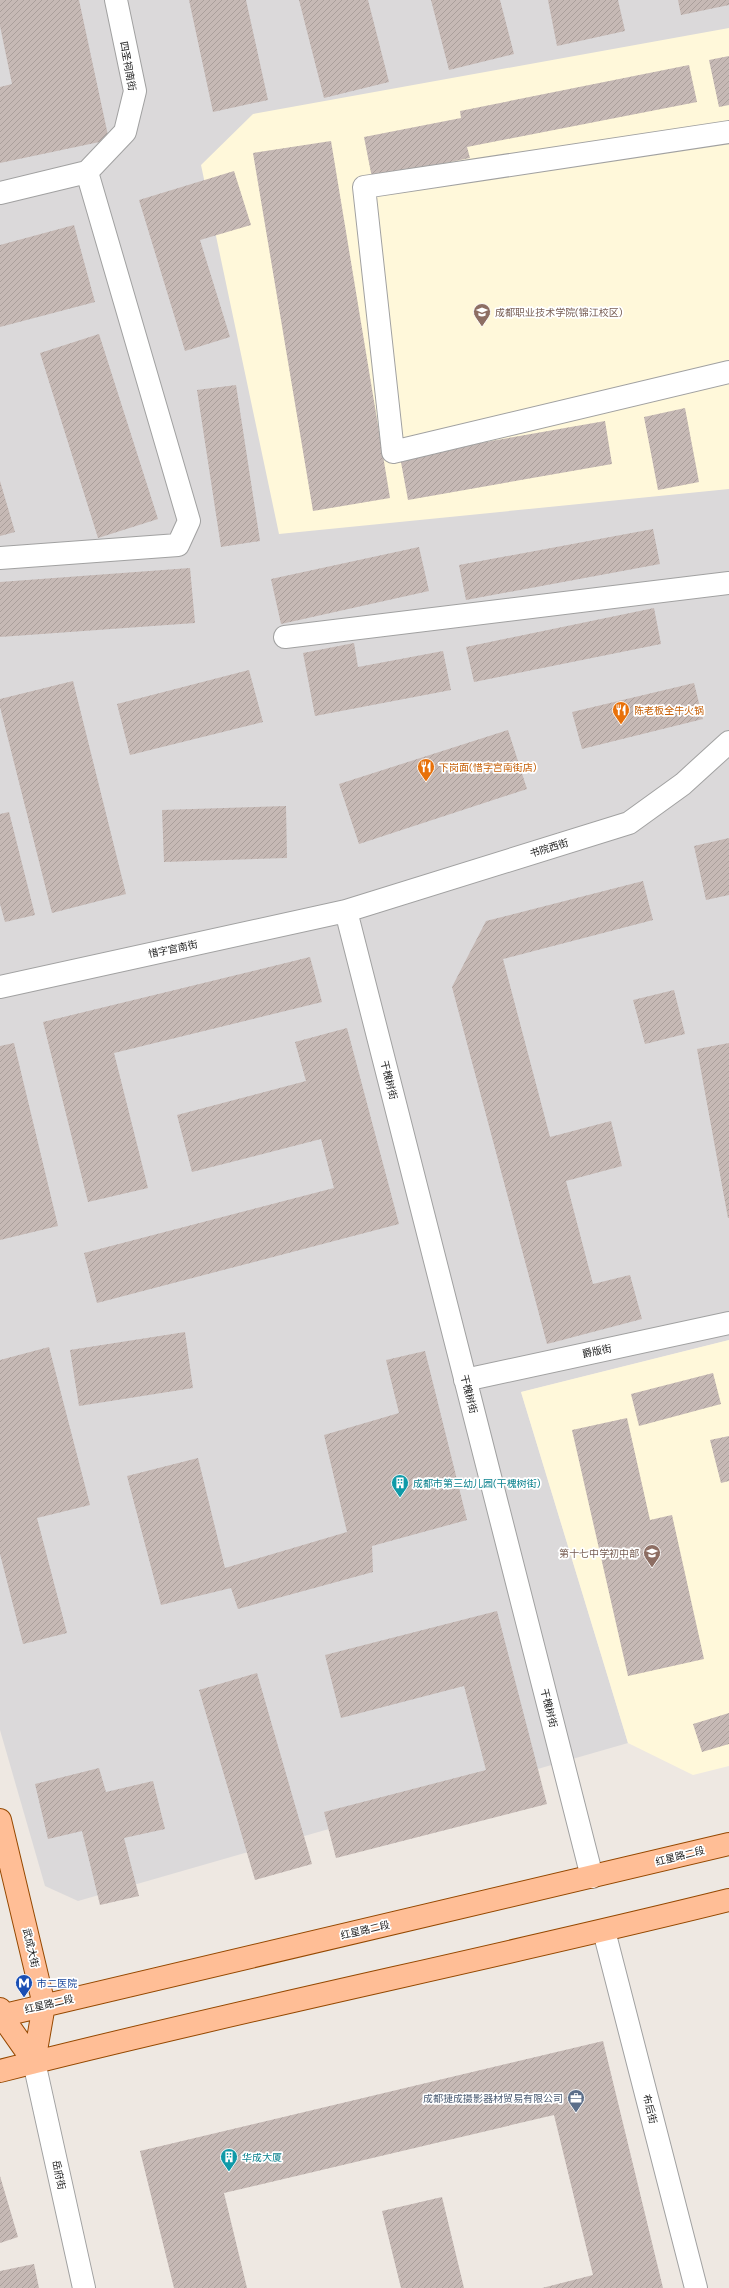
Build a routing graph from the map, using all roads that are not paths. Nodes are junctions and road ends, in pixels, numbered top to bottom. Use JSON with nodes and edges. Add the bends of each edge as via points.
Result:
{"nodes":[{"id":1,"x":116,"y":0,"type":"edge"},
{"id":2,"x":729,"y":132,"type":"edge"},
{"id":3,"x":88,"y":172,"type":"junction"},
{"id":4,"x":0,"y":193,"type":"edge"},
{"id":5,"x":729,"y":372,"type":"edge"},
{"id":6,"x":0,"y":558,"type":"edge"},
{"id":7,"x":729,"y":583,"type":"edge"},
{"id":8,"x":285,"y":637,"type":"dead end"},
{"id":9,"x":729,"y":742,"type":"edge"},
{"id":10,"x":346,"y":911,"type":"junction"},
{"id":11,"x":0,"y":987,"type":"edge"},
{"id":12,"x":729,"y":1323,"type":"edge"},
{"id":13,"x":465,"y":1380,"type":"junction"},
{"id":14,"x":0,"y":1820,"type":"edge"},
{"id":15,"x":729,"y":1844,"type":"edge"},
{"id":16,"x":592,"y":1877,"type":"junction"},
{"id":17,"x":729,"y":1900,"type":"edge"},
{"id":18,"x":604,"y":1931,"type":"junction"},
{"id":19,"x":44,"y":2005,"type":"junction"},
{"id":20,"x":0,"y":2013,"type":"edge"},
{"id":21,"x":34,"y":2062,"type":"junction"},
{"id":22,"x":0,"y":2070,"type":"edge"},
{"id":23,"x":84,"y":2288,"type":"edge"},
{"id":24,"x":696,"y":2288,"type":"edge"}],
"edges":[{"from":1,"to":3,"type":"street","name":"四圣祠南街","via":[[135,91],[124,132]]},
{"from":2,"to":5,"type":"street","via":[[364,187],[393,452]]},
{"from":3,"to":4,"type":"street"},
{"from":3,"to":6,"type":"street","via":[[189,521],[178,545]]},
{"from":7,"to":8,"type":"street"},
{"from":9,"to":10,"type":"street","name":"书院西街","via":[[683,784],[629,823]]},
{"from":10,"to":11,"type":"street","name":"惜字宫南街"},
{"from":10,"to":13,"type":"street","name":"干槐树街"},
{"from":12,"to":13,"type":"street","name":"爵版街"},
{"from":13,"to":16,"type":"street","name":"干槐树街"},
{"from":14,"to":19,"type":"main road","name":"武成大街"},
{"from":15,"to":16,"type":"main road","name":"红星路二段"},
{"from":16,"to":19,"type":"main road","name":"红星路二段"},
{"from":17,"to":18,"type":"main road"},
{"from":18,"to":21,"type":"main road"},
{"from":18,"to":24,"type":"street","name":"布后街"},
{"from":19,"to":20,"type":"main road","name":"红星路二段"},
{"from":19,"to":21,"type":"main road","name":"武成大街"},
{"from":20,"to":21,"type":"main road"},
{"from":21,"to":22,"type":"main road"},
{"from":21,"to":23,"type":"street","name":"岳府街"}]}
